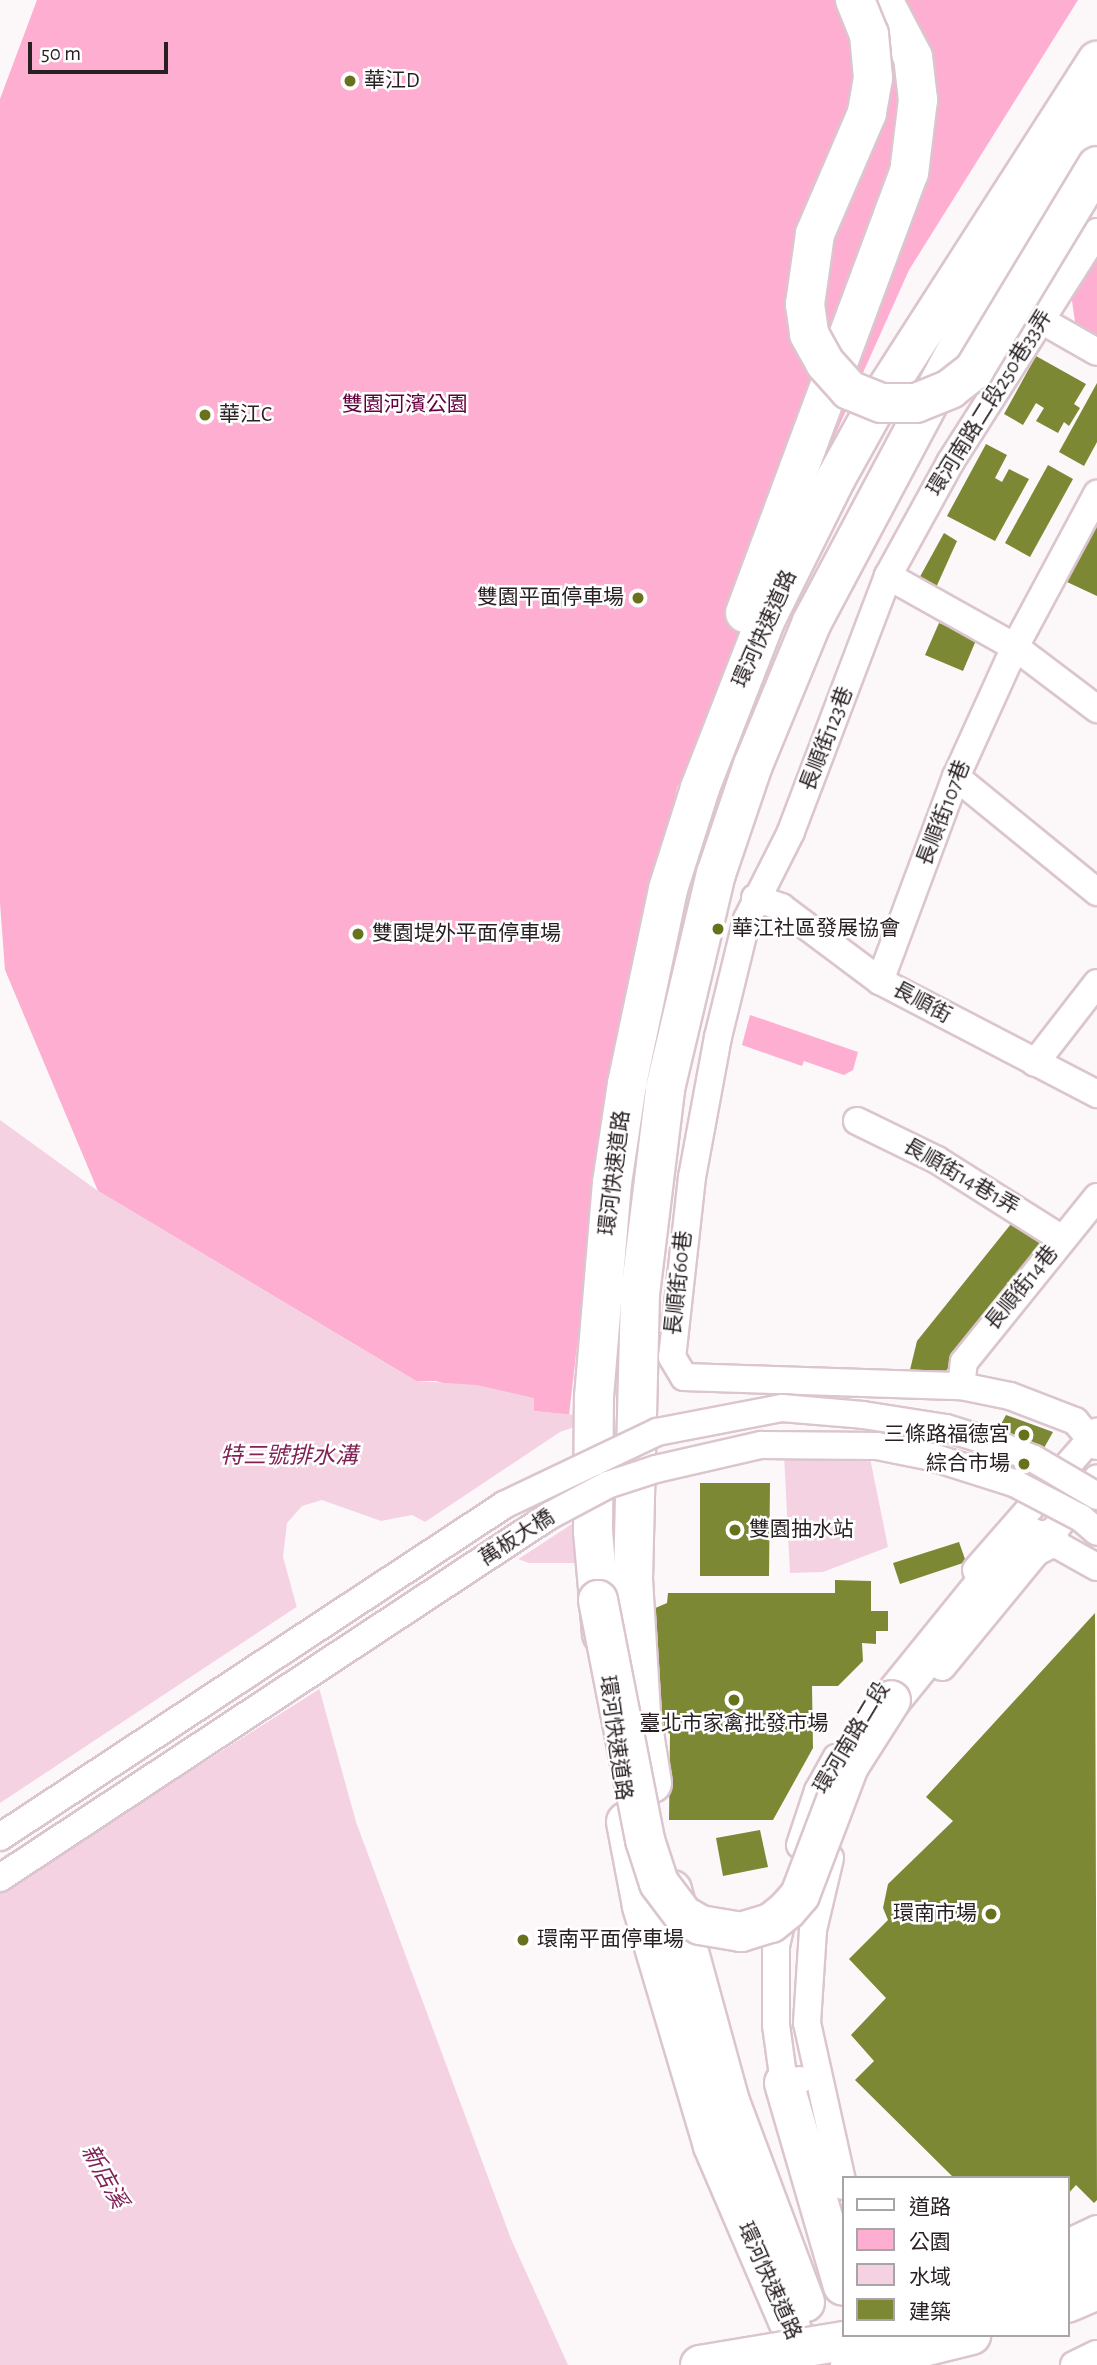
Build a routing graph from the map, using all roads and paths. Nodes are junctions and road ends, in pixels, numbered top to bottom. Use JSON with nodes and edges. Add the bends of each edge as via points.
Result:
{"nodes":[{"id":1,"x":838,"y":0,"type":"edge"},
{"id":2,"x":855,"y":0,"type":"edge"},
{"id":3,"x":883,"y":0,"type":"edge"},
{"id":4,"x":1097,"y":61,"type":"edge"},
{"id":5,"x":1097,"y":111,"type":"edge"},
{"id":6,"x":1097,"y":166,"type":"edge"},
{"id":7,"x":1097,"y":190,"type":"edge"},
{"id":8,"x":1097,"y":232,"type":"edge"},
{"id":9,"x":1041,"y":320,"type":"junction"},
{"id":10,"x":1097,"y":352,"type":"edge"},
{"id":11,"x":1097,"y":494,"type":"edge"},
{"id":12,"x":888,"y":576,"type":"junction"},
{"id":13,"x":1015,"y":648,"type":"junction"},
{"id":14,"x":1097,"y":709,"type":"edge"},
{"id":15,"x":956,"y":777,"type":"junction"},
{"id":16,"x":700,"y":788,"type":"junction"},
{"id":17,"x":1097,"y":892,"type":"edge"},
{"id":18,"x":755,"y":898,"type":"junction"},
{"id":19,"x":880,"y":981,"type":"junction"},
{"id":20,"x":1097,"y":983,"type":"edge"},
{"id":21,"x":1035,"y":1063,"type":"junction"},
{"id":22,"x":1097,"y":1094,"type":"edge"},
{"id":23,"x":857,"y":1121,"type":"dead end"},
{"id":24,"x":1097,"y":1197,"type":"edge"},
{"id":25,"x":1062,"y":1239,"type":"junction"},
{"id":26,"x":961,"y":1386,"type":"junction"},
{"id":27,"x":1095,"y":1439,"type":"edge"},
{"id":28,"x":1097,"y":1478,"type":"edge"},
{"id":29,"x":1097,"y":1496,"type":"edge"},
{"id":30,"x":1097,"y":1531,"type":"edge"},
{"id":31,"x":1034,"y":1532,"type":"junction"},
{"id":32,"x":1097,"y":1567,"type":"edge"},
{"id":33,"x":598,"y":1600,"type":"junction"},
{"id":34,"x":818,"y":1791,"type":"junction"},
{"id":35,"x":848,"y":1804,"type":"junction"},
{"id":36,"x":0,"y":1837,"type":"edge"},
{"id":37,"x":0,"y":1878,"type":"edge"},
{"id":38,"x":800,"y":2080,"type":"junction"},
{"id":39,"x":842,"y":2184,"type":"edge"},
{"id":40,"x":1097,"y":2229,"type":"edge"},
{"id":41,"x":1069,"y":2242,"type":"edge"},
{"id":42,"x":1097,"y":2259,"type":"edge"},
{"id":43,"x":1069,"y":2269,"type":"edge"},
{"id":44,"x":842,"y":2281,"type":"edge"},
{"id":45,"x":1097,"y":2290,"type":"edge"},
{"id":46,"x":1069,"y":2303,"type":"edge"},
{"id":47,"x":863,"y":2337,"type":"edge"},
{"id":48,"x":867,"y":2337,"type":"edge"},
{"id":49,"x":900,"y":2337,"type":"edge"},
{"id":50,"x":963,"y":2337,"type":"edge"},
{"id":51,"x":1097,"y":2354,"type":"edge"},
{"id":52,"x":700,"y":2365,"type":"edge"},
{"id":53,"x":807,"y":2365,"type":"edge"},
{"id":54,"x":832,"y":2365,"type":"edge"},
{"id":55,"x":850,"y":2365,"type":"edge"},
{"id":56,"x":873,"y":2365,"type":"edge"},
{"id":57,"x":911,"y":2365,"type":"edge"},
{"id":58,"x":1074,"y":2365,"type":"edge"}],
"edges":[{"from":1,"to":7,"type":"street","via":[[860,47],[860,84],[853,116],[804,236],[793,302],[796,332],[807,357],[824,382],[847,402],[876,413],[911,416],[940,408],[988,374]]},
{"from":2,"to":6,"type":"highway","bridge":true,"via":[[869,34],[873,78],[867,113],[815,234],[805,304],[809,334],[825,363],[849,390],[882,402],[916,402],[950,388],[974,370]]},
{"from":3,"to":16,"type":"highway","via":[[913,57],[918,100],[909,173],[745,611]]},
{"from":4,"to":16,"type":"highway","name":"環河快速道路","via":[[880,399],[836,478],[766,619]]},
{"from":5,"to":54,"type":"highway","name":"環河快速道路","bridge":true,"via":[[995,278],[857,534],[812,622],[753,765],[716,874],[687,987],[650,1196],[640,1294],[633,1484],[638,1681],[663,1854],[729,2099]]},
{"from":8,"to":9,"type":"street","name":"環河南路二段250巷33弄"},
{"from":9,"to":10,"type":"street"},
{"from":9,"to":12,"type":"street","name":"環河南路二段250巷33弄","via":[[950,463]]},
{"from":11,"to":13,"type":"street","name":"長順街107巷"},
{"from":12,"to":13,"type":"street"},
{"from":12,"to":18,"type":"street","name":"長順街123巷","via":[[791,832]]},
{"from":13,"to":14,"type":"street"},
{"from":13,"to":15,"type":"street","name":"長順街107巷"},
{"from":15,"to":17,"type":"street"},
{"from":15,"to":19,"type":"street","name":"長順街107巷"},
{"from":16,"to":33,"type":"highway","name":"環河快速道路","bridge":true,"via":[[668,889],[645,989],[612,1183],[594,1397]]},
{"from":18,"to":19,"type":"street","name":"長順街","via":[[781,907]]},
{"from":18,"to":26,"type":"street","name":"長順街60巷","via":[[718,1037],[694,1164],[672,1357],[684,1377]]},
{"from":19,"to":21,"type":"street","name":"長順街"},
{"from":20,"to":21,"type":"street"},
{"from":21,"to":22,"type":"street","name":"長順街"},
{"from":23,"to":25,"type":"street","name":"長順街14巷1弄","via":[[937,1160]]},
{"from":24,"to":25,"type":"street","name":"長順街14巷"},
{"from":25,"to":26,"type":"street","name":"長順街14巷","via":[[964,1362]]},
{"from":26,"to":27,"type":"street","name":"長順街60巷","via":[[1028,1400],[1075,1421]]},
{"from":27,"to":31,"type":"street","name":"環河南路二段"},
{"from":28,"to":31,"type":"street","name":"環河南路二段"},
{"from":29,"to":36,"type":"street","name":"萬板大橋","bridge":true,"via":[[1034,1458],[998,1444],[946,1428],[863,1415],[782,1408],[657,1432],[504,1505]]},
{"from":30,"to":37,"type":"street","name":"萬板大橋","bridge":true,"via":[[1014,1483],[932,1457],[877,1446],[761,1445],[709,1453],[619,1481],[549,1516]]},
{"from":31,"to":32,"type":"street"},
{"from":31,"to":33,"type":"highway","bridge":true,"via":[[1002,1563],[891,1700],[849,1766],[822,1828],[808,1877],[787,1910],[771,1923],[741,1932],[700,1926],[683,1915],[659,1884],[645,1840]]},
{"from":31,"to":34,"type":"street","name":"環河南路二段","via":[[1008,1532],[878,1689]]},
{"from":31,"to":35,"type":"street","name":"環河南路二段","via":[[881,1741]]},
{"from":33,"to":53,"type":"highway","name":"環河快速道路","bridge":true,"via":[[612,1731],[642,1906],[713,2146]]},
{"from":34,"to":35,"type":"street"},
{"from":34,"to":38,"type":"street","name":"環河南路二段","via":[[797,1853],[776,1946],[773,1994]]},
{"from":35,"to":38,"type":"street","name":"環河南路二段","via":[[826,1873],[807,1978]]},
{"from":38,"to":39,"type":"street","name":"環河南路二段"},
{"from":38,"to":44,"type":"highway"},
{"from":40,"to":41,"type":"street"},
{"from":42,"to":43,"type":"highway"},
{"from":45,"to":46,"type":"highway"},
{"from":47,"to":56,"type":"highway"},
{"from":48,"to":52,"type":"highway","bridge":true},
{"from":49,"to":57,"type":"street"},
{"from":50,"to":55,"type":"highway","bridge":true},
{"from":51,"to":58,"type":"street"}]}
